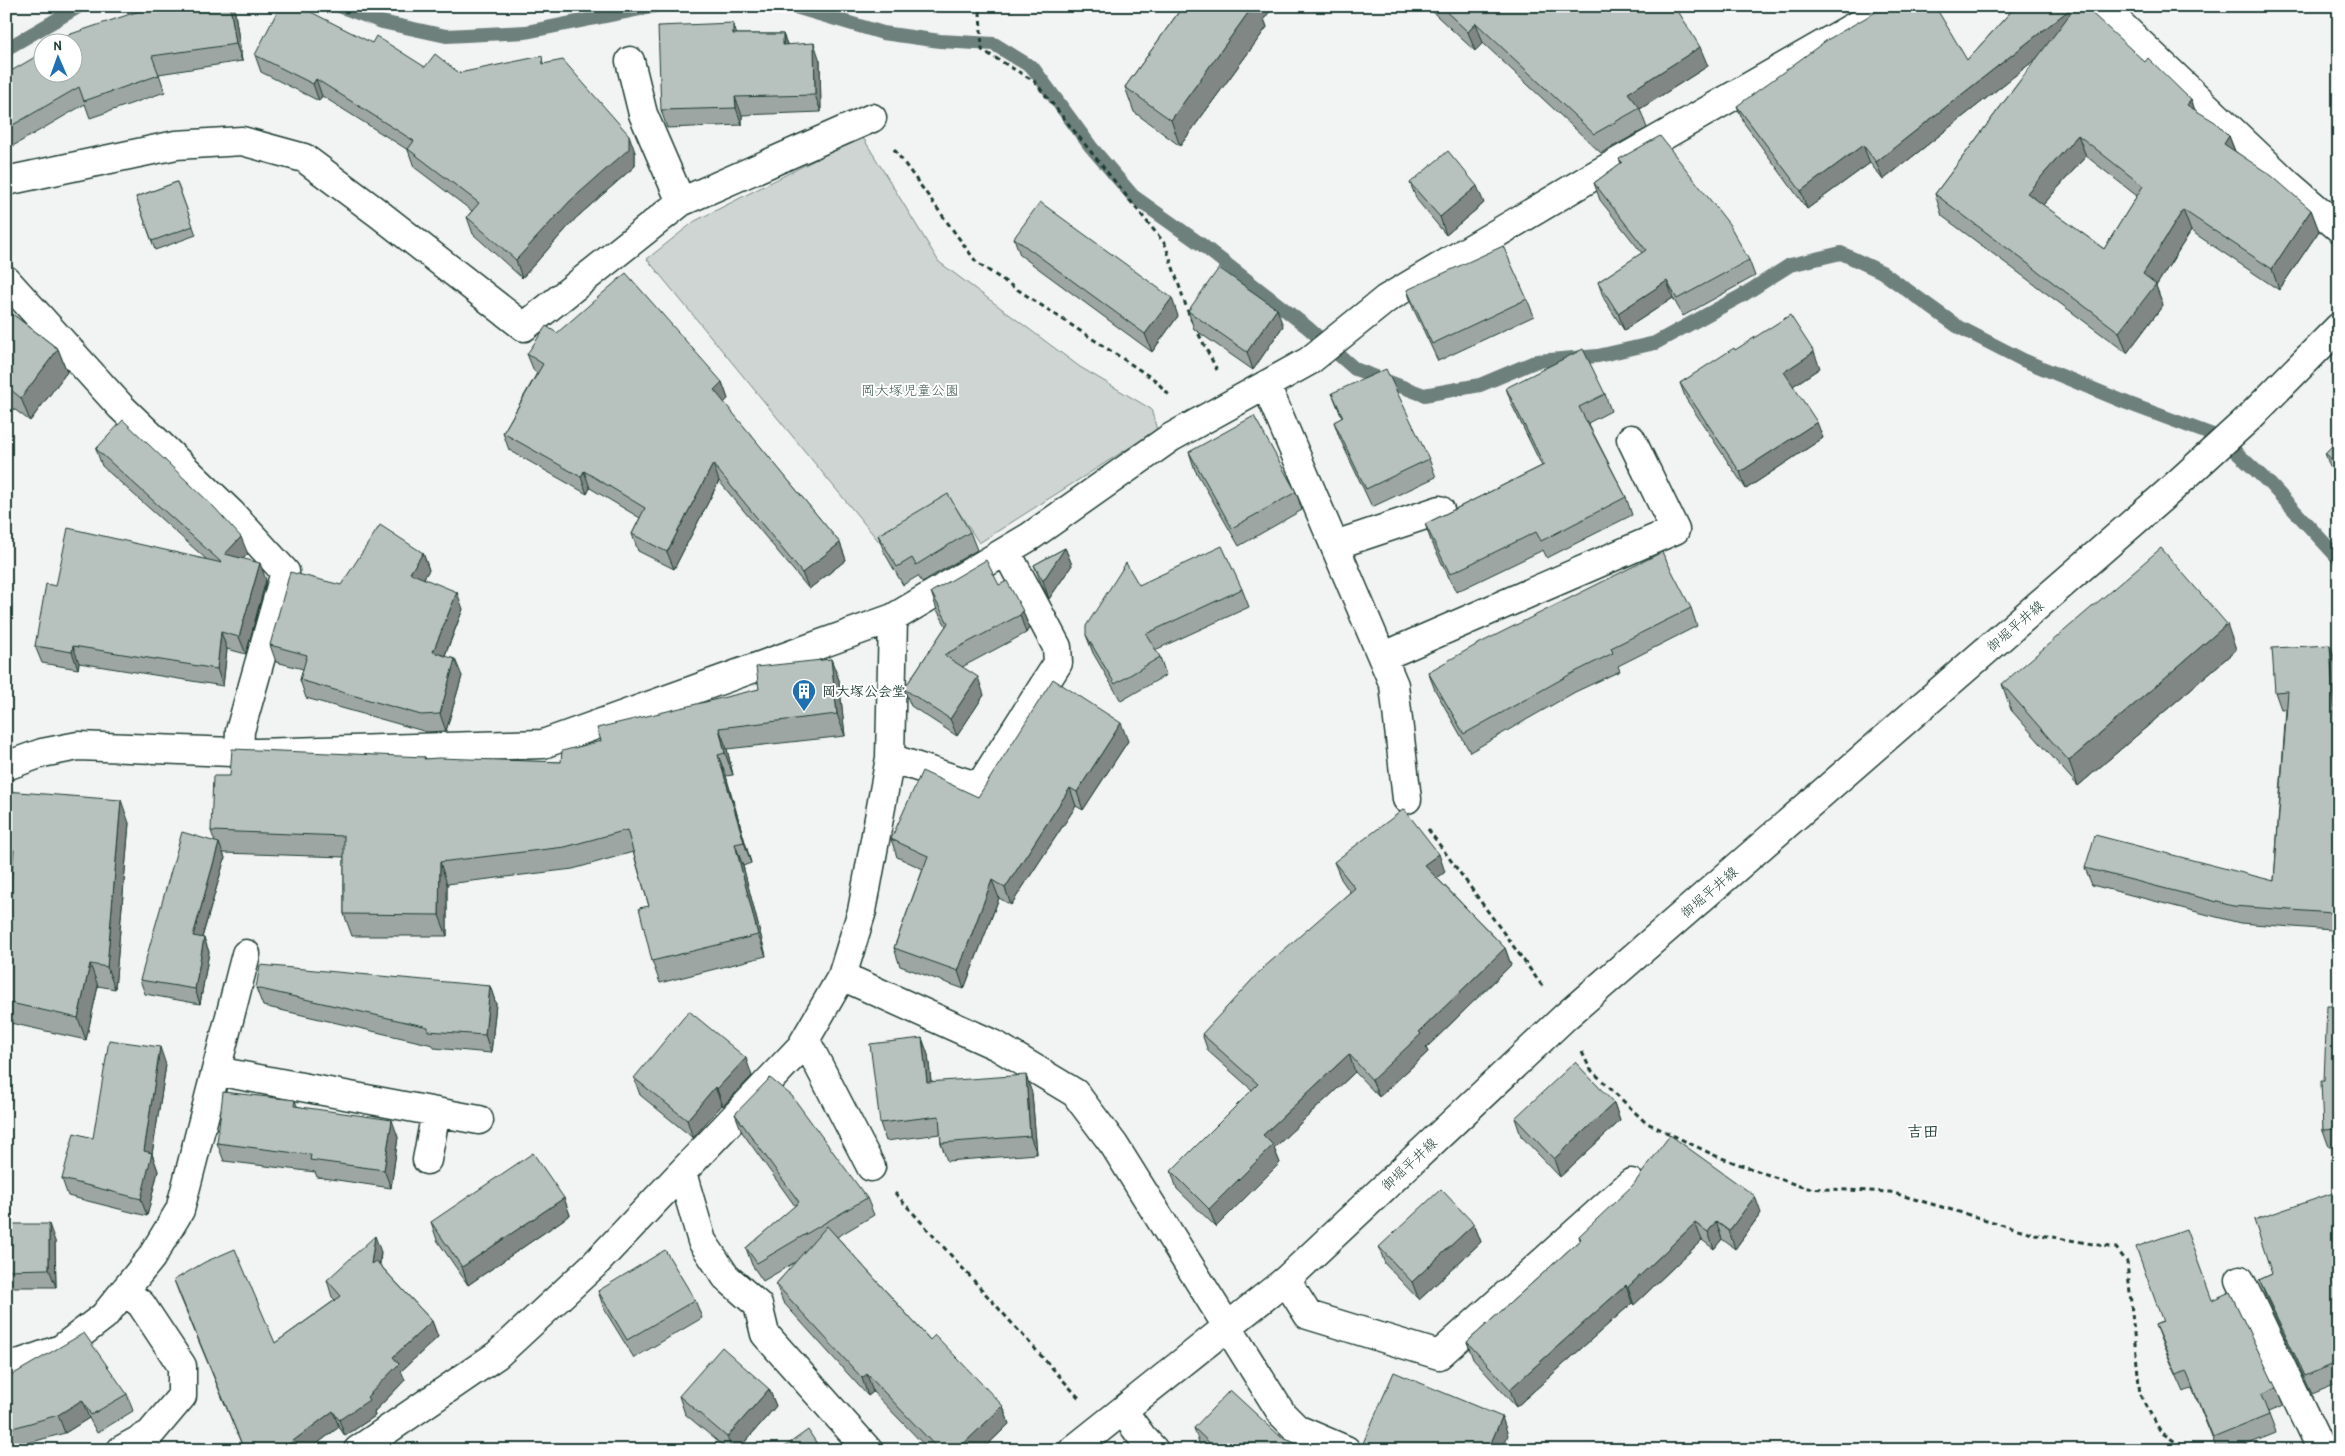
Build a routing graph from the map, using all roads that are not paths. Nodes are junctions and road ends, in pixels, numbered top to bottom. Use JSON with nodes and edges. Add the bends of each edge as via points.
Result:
{"nodes":[{"id":1,"x":1890,"y":6,"type":"edge"},
{"id":2,"x":2101,"y":6,"type":"edge"},
{"id":3,"x":630,"y":61,"type":"dead end"},
{"id":4,"x":872,"y":118,"type":"road end"},
{"id":5,"x":6,"y":181,"type":"edge"},
{"id":6,"x":681,"y":202,"type":"junction"},
{"id":7,"x":2339,"y":228,"type":"edge"},
{"id":8,"x":6,"y":280,"type":"edge"},
{"id":9,"x":2339,"y":326,"type":"edge"},
{"id":10,"x":1266,"y":385,"type":"junction"},
{"id":11,"x":1631,"y":439,"type":"dead end"},
{"id":12,"x":1440,"y":510,"type":"dead end"},
{"id":13,"x":1335,"y":545,"type":"junction"},
{"id":14,"x":1006,"y":551,"type":"junction"},
{"id":15,"x":893,"y":618,"type":"junction"},
{"id":16,"x":1382,"y":657,"type":"junction"},
{"id":17,"x":239,"y":752,"type":"junction"},
{"id":18,"x":890,"y":758,"type":"junction"},
{"id":19,"x":6,"y":766,"type":"edge"},
{"id":20,"x":1407,"y":800,"type":"road end"},
{"id":21,"x":246,"y":954,"type":"dead end"},
{"id":22,"x":842,"y":976,"type":"junction"},
{"id":23,"x":806,"y":1040,"type":"junction"},
{"id":24,"x":216,"y":1071,"type":"junction"},
{"id":25,"x":436,"y":1112,"type":"junction"},
{"id":26,"x":479,"y":1120,"type":"dead end"},
{"id":27,"x":427,"y":1160,"type":"dead end"},
{"id":28,"x":871,"y":1167,"type":"road end"},
{"id":29,"x":682,"y":1173,"type":"junction"},
{"id":30,"x":1631,"y":1183,"type":"dead end"},
{"id":31,"x":1286,"y":1280,"type":"junction"},
{"id":32,"x":2240,"y":1280,"type":"dead end"},
{"id":33,"x":124,"y":1291,"type":"junction"},
{"id":34,"x":1229,"y":1326,"type":"junction"},
{"id":35,"x":6,"y":1365,"type":"edge"},
{"id":36,"x":1114,"y":1418,"type":"junction"},
{"id":37,"x":2339,"y":1437,"type":"edge"},
{"id":38,"x":121,"y":1450,"type":"edge"},
{"id":39,"x":358,"y":1450,"type":"edge"},
{"id":40,"x":868,"y":1450,"type":"edge"},
{"id":41,"x":1074,"y":1450,"type":"edge"},
{"id":42,"x":1154,"y":1450,"type":"edge"},
{"id":43,"x":1346,"y":1450,"type":"edge"},
{"id":44,"x":2320,"y":1450,"type":"edge"}],
"edges":[{"from":1,"to":10,"type":"street","via":[[1573,188],[1386,300],[1309,361]]},
{"from":2,"to":7,"type":"street","via":[[2287,183]]},
{"from":3,"to":6,"type":"street","via":[[643,114]]},
{"from":4,"to":6,"type":"street"},
{"from":5,"to":6,"type":"street","via":[[176,145],[242,141],[304,158],[524,327]]},
{"from":8,"to":17,"type":"street","via":[[121,406],[231,513],[285,572],[240,731]]},
{"from":9,"to":31,"type":"street","name":"御堀平井線","via":[[2249,418],[2166,494],[1565,1017]]},
{"from":10,"to":13,"type":"street"},
{"from":10,"to":14,"type":"street","via":[[1170,438]]},
{"from":11,"to":16,"type":"street","via":[[1675,530]]},
{"from":12,"to":13,"type":"street"},
{"from":13,"to":16,"type":"street"},
{"from":14,"to":15,"type":"street"},
{"from":14,"to":18,"type":"street","via":[[1057,647],[1058,663],[979,787]]},
{"from":15,"to":17,"type":"street","via":[[543,744]]},
{"from":15,"to":18,"type":"street"},
{"from":16,"to":20,"type":"street","via":[[1394,685]]},
{"from":17,"to":19,"type":"street","via":[[78,746],[42,753]]},
{"from":18,"to":22,"type":"street","via":[[862,911]]},
{"from":21,"to":24,"type":"street"},
{"from":22,"to":23,"type":"street"},
{"from":22,"to":34,"type":"street","via":[[997,1046],[1075,1093],[1114,1144]]},
{"from":23,"to":28,"type":"street"},
{"from":23,"to":29,"type":"street"},
{"from":24,"to":25,"type":"street"},
{"from":24,"to":33,"type":"street","via":[[180,1210],[151,1258]]},
{"from":25,"to":26,"type":"street"},
{"from":25,"to":27,"type":"street"},
{"from":29,"to":39,"type":"street","via":[[595,1264],[497,1355]]},
{"from":29,"to":40,"type":"street","via":[[702,1241],[726,1276],[758,1305],[765,1334]]},
{"from":30,"to":31,"type":"street","via":[[1439,1355],[1308,1315]]},
{"from":31,"to":34,"type":"street","name":"御堀平井線"},
{"from":32,"to":44,"type":"street"},
{"from":33,"to":35,"type":"street","via":[[104,1316],[61,1349]]},
{"from":33,"to":38,"type":"street","via":[[141,1304],[182,1366],[182,1396],[150,1434]]},
{"from":34,"to":36,"type":"street","name":"御堀平井線"},
{"from":34,"to":43,"type":"street","via":[[1282,1414],[1297,1429]]},
{"from":36,"to":41,"type":"street","name":"御堀平井線"},
{"from":36,"to":42,"type":"street"},
{"from":37,"to":44,"type":"street"}]}
